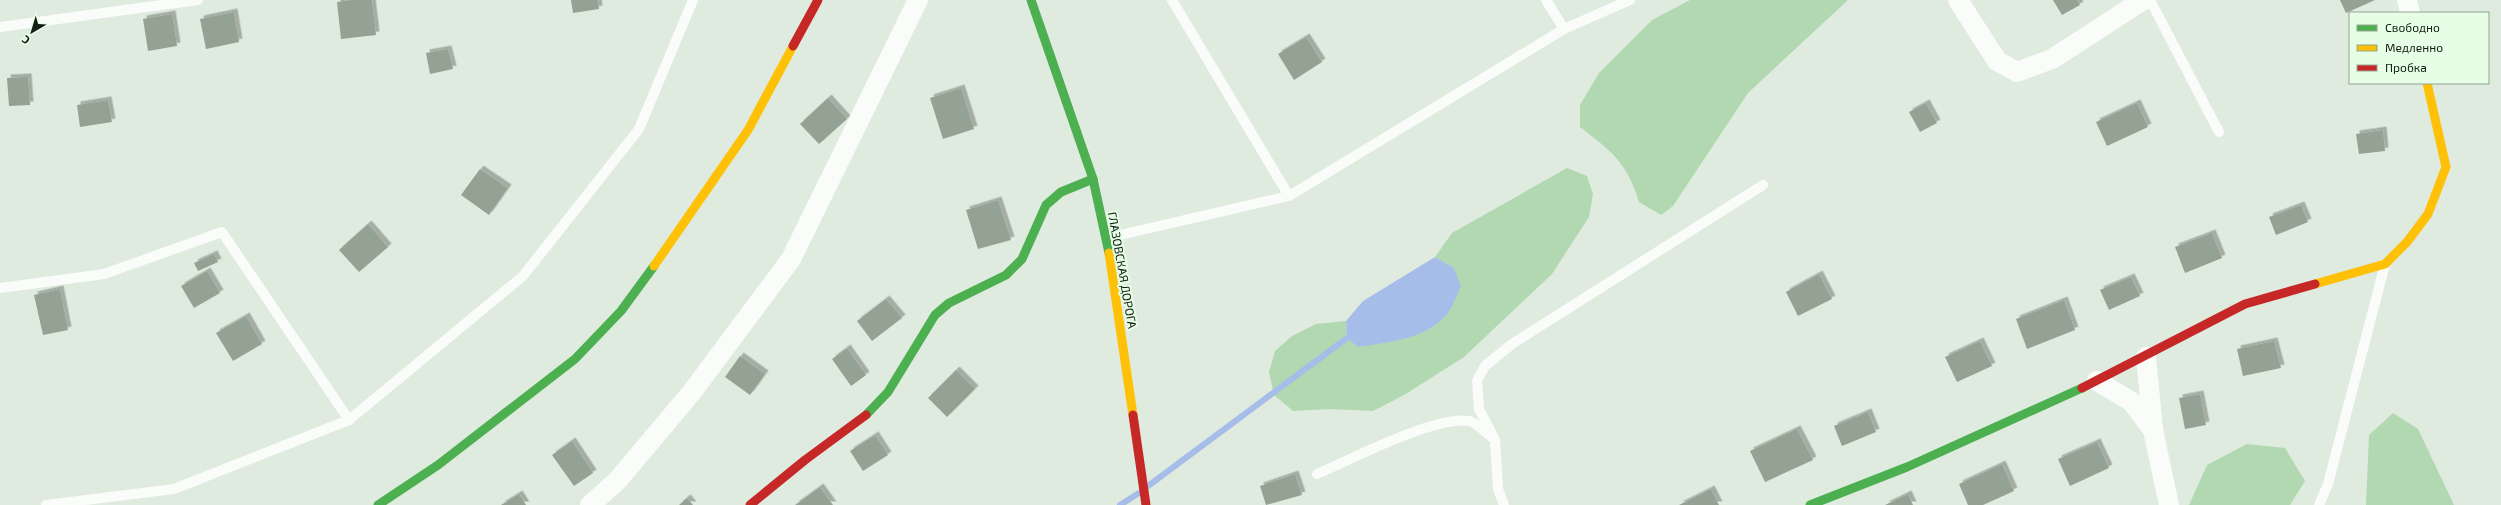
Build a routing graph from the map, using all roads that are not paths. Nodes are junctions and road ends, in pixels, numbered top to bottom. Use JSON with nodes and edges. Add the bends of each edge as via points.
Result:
{"nodes":[{"id":1,"x":198,"y":0,"type":"edge"},
{"id":2,"x":693,"y":0,"type":"edge"},
{"id":3,"x":818,"y":0,"type":"edge"},
{"id":4,"x":918,"y":0,"type":"edge"},
{"id":5,"x":1031,"y":0,"type":"edge"},
{"id":6,"x":1172,"y":0,"type":"edge"},
{"id":7,"x":1546,"y":0,"type":"edge"},
{"id":8,"x":1630,"y":0,"type":"edge"},
{"id":9,"x":1958,"y":0,"type":"edge"},
{"id":10,"x":2143,"y":0,"type":"edge"},
{"id":11,"x":2150,"y":0,"type":"edge"},
{"id":12,"x":2407,"y":0,"type":"edge"},
{"id":13,"x":2410,"y":12,"type":"edge"},
{"id":14,"x":0,"y":27,"type":"edge"},
{"id":15,"x":1564,"y":29,"type":"junction"},
{"id":16,"x":2427,"y":84,"type":"edge"},
{"id":17,"x":2219,"y":132,"type":"dead end"},
{"id":18,"x":1093,"y":179,"type":"junction"},
{"id":19,"x":1763,"y":185,"type":"dead end"},
{"id":20,"x":1289,"y":196,"type":"junction"},
{"id":21,"x":1107,"y":238,"type":"junction"},
{"id":22,"x":2385,"y":264,"type":"junction"},
{"id":23,"x":0,"y":288,"type":"edge"},
{"id":24,"x":2146,"y":357,"type":"junction"},
{"id":25,"x":2098,"y":381,"type":"junction"},
{"id":26,"x":349,"y":420,"type":"junction"},
{"id":27,"x":2154,"y":430,"type":"junction"},
{"id":28,"x":1495,"y":440,"type":"junction"},
{"id":29,"x":1317,"y":474,"type":"dead end"},
{"id":30,"x":46,"y":505,"type":"edge"},
{"id":31,"x":378,"y":505,"type":"edge"},
{"id":32,"x":590,"y":505,"type":"edge"},
{"id":33,"x":750,"y":505,"type":"edge"},
{"id":34,"x":1146,"y":505,"type":"edge"},
{"id":35,"x":1504,"y":505,"type":"edge"},
{"id":36,"x":1810,"y":505,"type":"edge"},
{"id":37,"x":2169,"y":505,"type":"edge"},
{"id":38,"x":2319,"y":505,"type":"edge"}],
"edges":[{"from":1,"to":14,"type":"lane"},
{"from":2,"to":26,"type":"lane","via":[[639,129],[523,276]]},
{"from":3,"to":31,"type":"street","via":[[748,130],[675,238],[621,311],[575,359],[438,465]]},
{"from":4,"to":32,"type":"street","via":[[791,259],[692,392],[618,481]]},
{"from":5,"to":18,"type":"street","name":"ГЛАЗОВСКАЯ ДОРОГА"},
{"from":6,"to":20,"type":"lane"},
{"from":7,"to":15,"type":"lane"},
{"from":8,"to":15,"type":"lane"},
{"from":9,"to":10,"type":"street","via":[[1997,61],[2017,72],[2052,59]]},
{"from":11,"to":17,"type":"lane"},
{"from":12,"to":13,"type":"street"},
{"from":15,"to":20,"type":"lane"},
{"from":16,"to":22,"type":"street","via":[[2446,167],[2428,214],[2407,242]]},
{"from":18,"to":21,"type":"street","name":"ГЛАЗОВСКАЯ ДОРОГА"},
{"from":18,"to":33,"type":"street","via":[[1061,192],[1046,205],[1022,260],[1006,275],[949,303],[936,315],[895,382],[863,418],[805,460]]},
{"from":19,"to":28,"type":"lane","via":[[1512,344],[1485,366],[1476,381],[1479,409]]},
{"from":20,"to":21,"type":"lane"},
{"from":21,"to":34,"type":"street","name":"ГЛАЗОВСКАЯ ДОРОГА"},
{"from":22,"to":24,"type":"street","via":[[2245,304]]},
{"from":22,"to":38,"type":"lane","via":[[2328,484]]},
{"from":23,"to":26,"type":"lane","via":[[104,274],[222,232]]},
{"from":24,"to":25,"type":"street"},
{"from":24,"to":27,"type":"street"},
{"from":25,"to":27,"type":"street","via":[[2132,402]]},
{"from":25,"to":36,"type":"street","via":[[1907,467]]},
{"from":26,"to":30,"type":"lane","via":[[174,489]]},
{"from":27,"to":37,"type":"street"},
{"from":28,"to":29,"type":"lane","via":[[1470,421],[1450,422],[1426,427]]},
{"from":28,"to":35,"type":"lane","via":[[1498,489]]}]}
